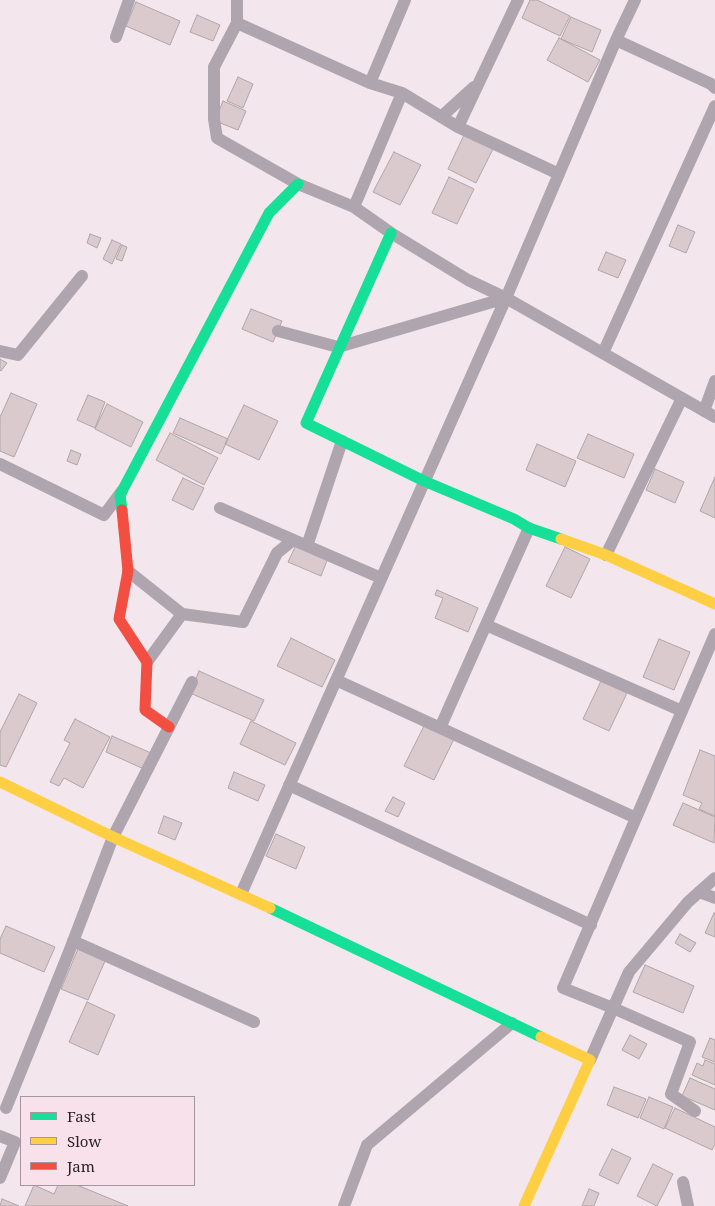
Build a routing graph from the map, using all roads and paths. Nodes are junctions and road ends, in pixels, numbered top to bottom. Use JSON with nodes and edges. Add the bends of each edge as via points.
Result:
{"nodes":[{"id":1,"x":129,"y":0,"type":"edge"},
{"id":2,"x":237,"y":0,"type":"edge"},
{"id":3,"x":405,"y":0,"type":"edge"},
{"id":4,"x":518,"y":0,"type":"edge"},
{"id":5,"x":635,"y":0,"type":"edge"},
{"id":6,"x":237,"y":23,"type":"junction"},
{"id":7,"x":116,"y":37,"type":"dead end"},
{"id":8,"x":616,"y":40,"type":"junction"},
{"id":9,"x":370,"y":83,"type":"junction"},
{"id":10,"x":479,"y":83,"type":"junction"},
{"id":11,"x":715,"y":88,"type":"edge"},
{"id":12,"x":402,"y":93,"type":"junction"},
{"id":13,"x":715,"y":106,"type":"edge"},
{"id":14,"x":441,"y":117,"type":"junction"},
{"id":15,"x":458,"y":128,"type":"junction"},
{"id":16,"x":558,"y":174,"type":"junction"},
{"id":17,"x":298,"y":184,"type":"junction"},
{"id":18,"x":354,"y":206,"type":"junction"},
{"id":19,"x":391,"y":233,"type":"junction"},
{"id":20,"x":82,"y":276,"type":"dead end"},
{"id":21,"x":506,"y":298,"type":"junction"},
{"id":22,"x":278,"y":331,"type":"dead end"},
{"id":23,"x":338,"y":347,"type":"junction"},
{"id":24,"x":0,"y":351,"type":"edge"},
{"id":25,"x":603,"y":353,"type":"junction"},
{"id":26,"x":715,"y":382,"type":"edge"},
{"id":27,"x":682,"y":398,"type":"junction"},
{"id":28,"x":710,"y":414,"type":"edge"},
{"id":29,"x":342,"y":441,"type":"junction"},
{"id":30,"x":0,"y":464,"type":"edge"},
{"id":31,"x":424,"y":481,"type":"junction"},
{"id":32,"x":122,"y":491,"type":"junction"},
{"id":33,"x":220,"y":508,"type":"dead end"},
{"id":34,"x":529,"y":528,"type":"junction"},
{"id":35,"x":293,"y":540,"type":"junction"},
{"id":36,"x":308,"y":546,"type":"junction"},
{"id":37,"x":606,"y":555,"type":"junction"},
{"id":38,"x":128,"y":571,"type":"junction"},
{"id":39,"x":381,"y":578,"type":"junction"},
{"id":40,"x":715,"y":604,"type":"edge"},
{"id":41,"x":182,"y":614,"type":"junction"},
{"id":42,"x":486,"y":625,"type":"junction"},
{"id":43,"x":715,"y":634,"type":"edge"},
{"id":44,"x":147,"y":662,"type":"junction"},
{"id":45,"x":336,"y":680,"type":"junction"},
{"id":46,"x":192,"y":682,"type":"dead end"},
{"id":47,"x":682,"y":711,"type":"junction"},
{"id":48,"x":169,"y":727,"type":"junction"},
{"id":49,"x":440,"y":728,"type":"junction"},
{"id":50,"x":0,"y":782,"type":"edge"},
{"id":51,"x":289,"y":785,"type":"junction"},
{"id":52,"x":636,"y":818,"type":"junction"},
{"id":53,"x":113,"y":837,"type":"junction"},
{"id":54,"x":714,"y":877,"type":"edge"},
{"id":55,"x":699,"y":892,"type":"junction"},
{"id":56,"x":241,"y":894,"type":"junction"},
{"id":57,"x":715,"y":898,"type":"edge"},
{"id":58,"x":591,"y":925,"type":"junction"},
{"id":59,"x":73,"y":941,"type":"junction"},
{"id":60,"x":613,"y":1008,"type":"junction"},
{"id":61,"x":254,"y":1022,"type":"dead end"},
{"id":62,"x":512,"y":1023,"type":"junction"},
{"id":63,"x":590,"y":1060,"type":"junction"},
{"id":64,"x":6,"y":1108,"type":"dead end"},
{"id":65,"x":695,"y":1111,"type":"dead end"},
{"id":66,"x":0,"y":1136,"type":"edge"},
{"id":67,"x":0,"y":1178,"type":"edge"},
{"id":68,"x":683,"y":1182,"type":"dead end"},
{"id":69,"x":344,"y":1206,"type":"edge"},
{"id":70,"x":524,"y":1206,"type":"edge"},
{"id":71,"x":688,"y":1206,"type":"edge"}],
"edges":[{"from":1,"to":7,"type":"street"},
{"from":2,"to":6,"type":"street"},
{"from":3,"to":9,"type":"street"},
{"from":4,"to":10,"type":"street"},
{"from":5,"to":8,"type":"street"},
{"from":6,"to":9,"type":"street"},
{"from":6,"to":17,"type":"street","via":[[214,67],[217,138]]},
{"from":8,"to":11,"type":"street"},
{"from":8,"to":16,"type":"street"},
{"from":9,"to":12,"type":"street"},
{"from":10,"to":14,"type":"street"},
{"from":10,"to":15,"type":"street"},
{"from":12,"to":14,"type":"street"},
{"from":12,"to":18,"type":"street"},
{"from":13,"to":25,"type":"street"},
{"from":14,"to":15,"type":"street"},
{"from":15,"to":16,"type":"street"},
{"from":16,"to":21,"type":"street"},
{"from":17,"to":18,"type":"street"},
{"from":17,"to":32,"type":"street","via":[[268,213]]},
{"from":18,"to":19,"type":"street"},
{"from":19,"to":21,"type":"street","via":[[468,280]]},
{"from":19,"to":23,"type":"street"},
{"from":20,"to":24,"type":"street","via":[[18,355]]},
{"from":21,"to":23,"type":"street"},
{"from":21,"to":25,"type":"street"},
{"from":21,"to":31,"type":"street"},
{"from":22,"to":23,"type":"street"},
{"from":23,"to":29,"type":"street","via":[[306,423]]},
{"from":25,"to":27,"type":"street"},
{"from":26,"to":28,"type":"street"},
{"from":27,"to":28,"type":"street"},
{"from":27,"to":37,"type":"street"},
{"from":29,"to":31,"type":"street"},
{"from":29,"to":36,"type":"street"},
{"from":30,"to":32,"type":"street","via":[[104,515]]},
{"from":31,"to":34,"type":"street"},
{"from":31,"to":39,"type":"street"},
{"from":32,"to":38,"type":"street"},
{"from":33,"to":35,"type":"street"},
{"from":34,"to":37,"type":"street"},
{"from":34,"to":42,"type":"street"},
{"from":35,"to":36,"type":"street"},
{"from":35,"to":41,"type":"street","via":[[277,553],[243,622]]},
{"from":36,"to":39,"type":"street"},
{"from":37,"to":40,"type":"street"},
{"from":38,"to":41,"type":"street"},
{"from":38,"to":44,"type":"street","via":[[119,619]]},
{"from":39,"to":45,"type":"street"},
{"from":41,"to":44,"type":"street"},
{"from":42,"to":47,"type":"street"},
{"from":42,"to":49,"type":"street"},
{"from":43,"to":47,"type":"street"},
{"from":44,"to":48,"type":"street","via":[[145,710]]},
{"from":45,"to":49,"type":"street"},
{"from":45,"to":51,"type":"street"},
{"from":46,"to":48,"type":"street"},
{"from":47,"to":52,"type":"street"},
{"from":48,"to":53,"type":"street"},
{"from":49,"to":52,"type":"street"},
{"from":50,"to":53,"type":"street"},
{"from":51,"to":56,"type":"street"},
{"from":51,"to":58,"type":"street"},
{"from":52,"to":58,"type":"street"},
{"from":53,"to":56,"type":"street"},
{"from":53,"to":59,"type":"street"},
{"from":54,"to":55,"type":"street"},
{"from":55,"to":57,"type":"street"},
{"from":55,"to":60,"type":"street","via":[[629,972]]},
{"from":56,"to":62,"type":"street"},
{"from":58,"to":60,"type":"street","via":[[564,988]]},
{"from":59,"to":61,"type":"street"},
{"from":59,"to":64,"type":"street"},
{"from":60,"to":63,"type":"street"},
{"from":60,"to":65,"type":"street","via":[[690,1042],[671,1094]]},
{"from":62,"to":63,"type":"street"},
{"from":62,"to":69,"type":"street","via":[[367,1145]]},
{"from":63,"to":70,"type":"street"},
{"from":66,"to":67,"type":"street","via":[[15,1142]]},
{"from":68,"to":71,"type":"street"}]}
